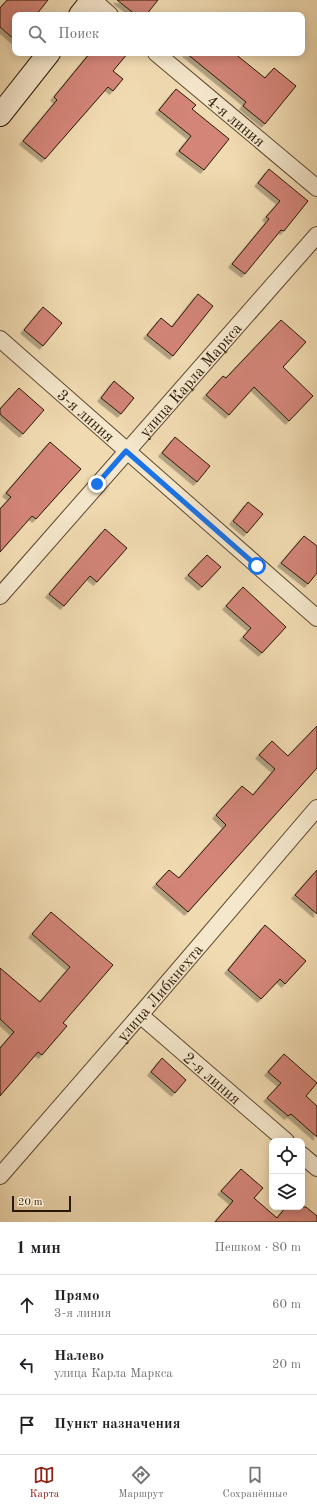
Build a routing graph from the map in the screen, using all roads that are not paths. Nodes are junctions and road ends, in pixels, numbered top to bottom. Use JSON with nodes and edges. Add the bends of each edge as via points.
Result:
{"nodes":[{"id":1,"x":92,"y":0,"type":"edge"},
{"id":2,"x":82,"y":12,"type":"edge"},
{"id":3,"x":106,"y":12,"type":"edge"},
{"id":4,"x":47,"y":56,"type":"edge"},
{"id":5,"x":160,"y":56,"type":"edge"},
{"id":6,"x":0,"y":115,"type":"edge"},
{"id":7,"x":317,"y":188,"type":"edge"},
{"id":8,"x":317,"y":235,"type":"edge"},
{"id":9,"x":0,"y":340,"type":"edge"},
{"id":10,"x":126,"y":451,"type":"junction"},
{"id":11,"x":0,"y":596,"type":"edge"},
{"id":12,"x":317,"y":618,"type":"edge"},
{"id":13,"x":317,"y":808,"type":"edge"},
{"id":14,"x":140,"y":1015,"type":"junction"},
{"id":15,"x":283,"y":1138,"type":"edge"},
{"id":16,"x":305,"y":1158,"type":"edge"},
{"id":17,"x":317,"y":1168,"type":"edge"},
{"id":18,"x":0,"y":1176,"type":"edge"}],
"edges":[{"from":1,"to":2,"type":"street"},
{"from":1,"to":3,"type":"street"},
{"from":4,"to":6,"type":"street"},
{"from":5,"to":7,"type":"street","name":"4-я линия"},
{"from":8,"to":10,"type":"street","name":"улица Карла Маркса"},
{"from":9,"to":10,"type":"street","name":"3-я линия"},
{"from":10,"to":11,"type":"street","name":"улица Карла Маркса"},
{"from":10,"to":12,"type":"street","name":"3-я линия"},
{"from":13,"to":14,"type":"street","name":"улица Либкнехта"},
{"from":14,"to":15,"type":"street","name":"2-я линия"},
{"from":14,"to":18,"type":"street","name":"улица Либкнехта"},
{"from":16,"to":17,"type":"street"}]}
